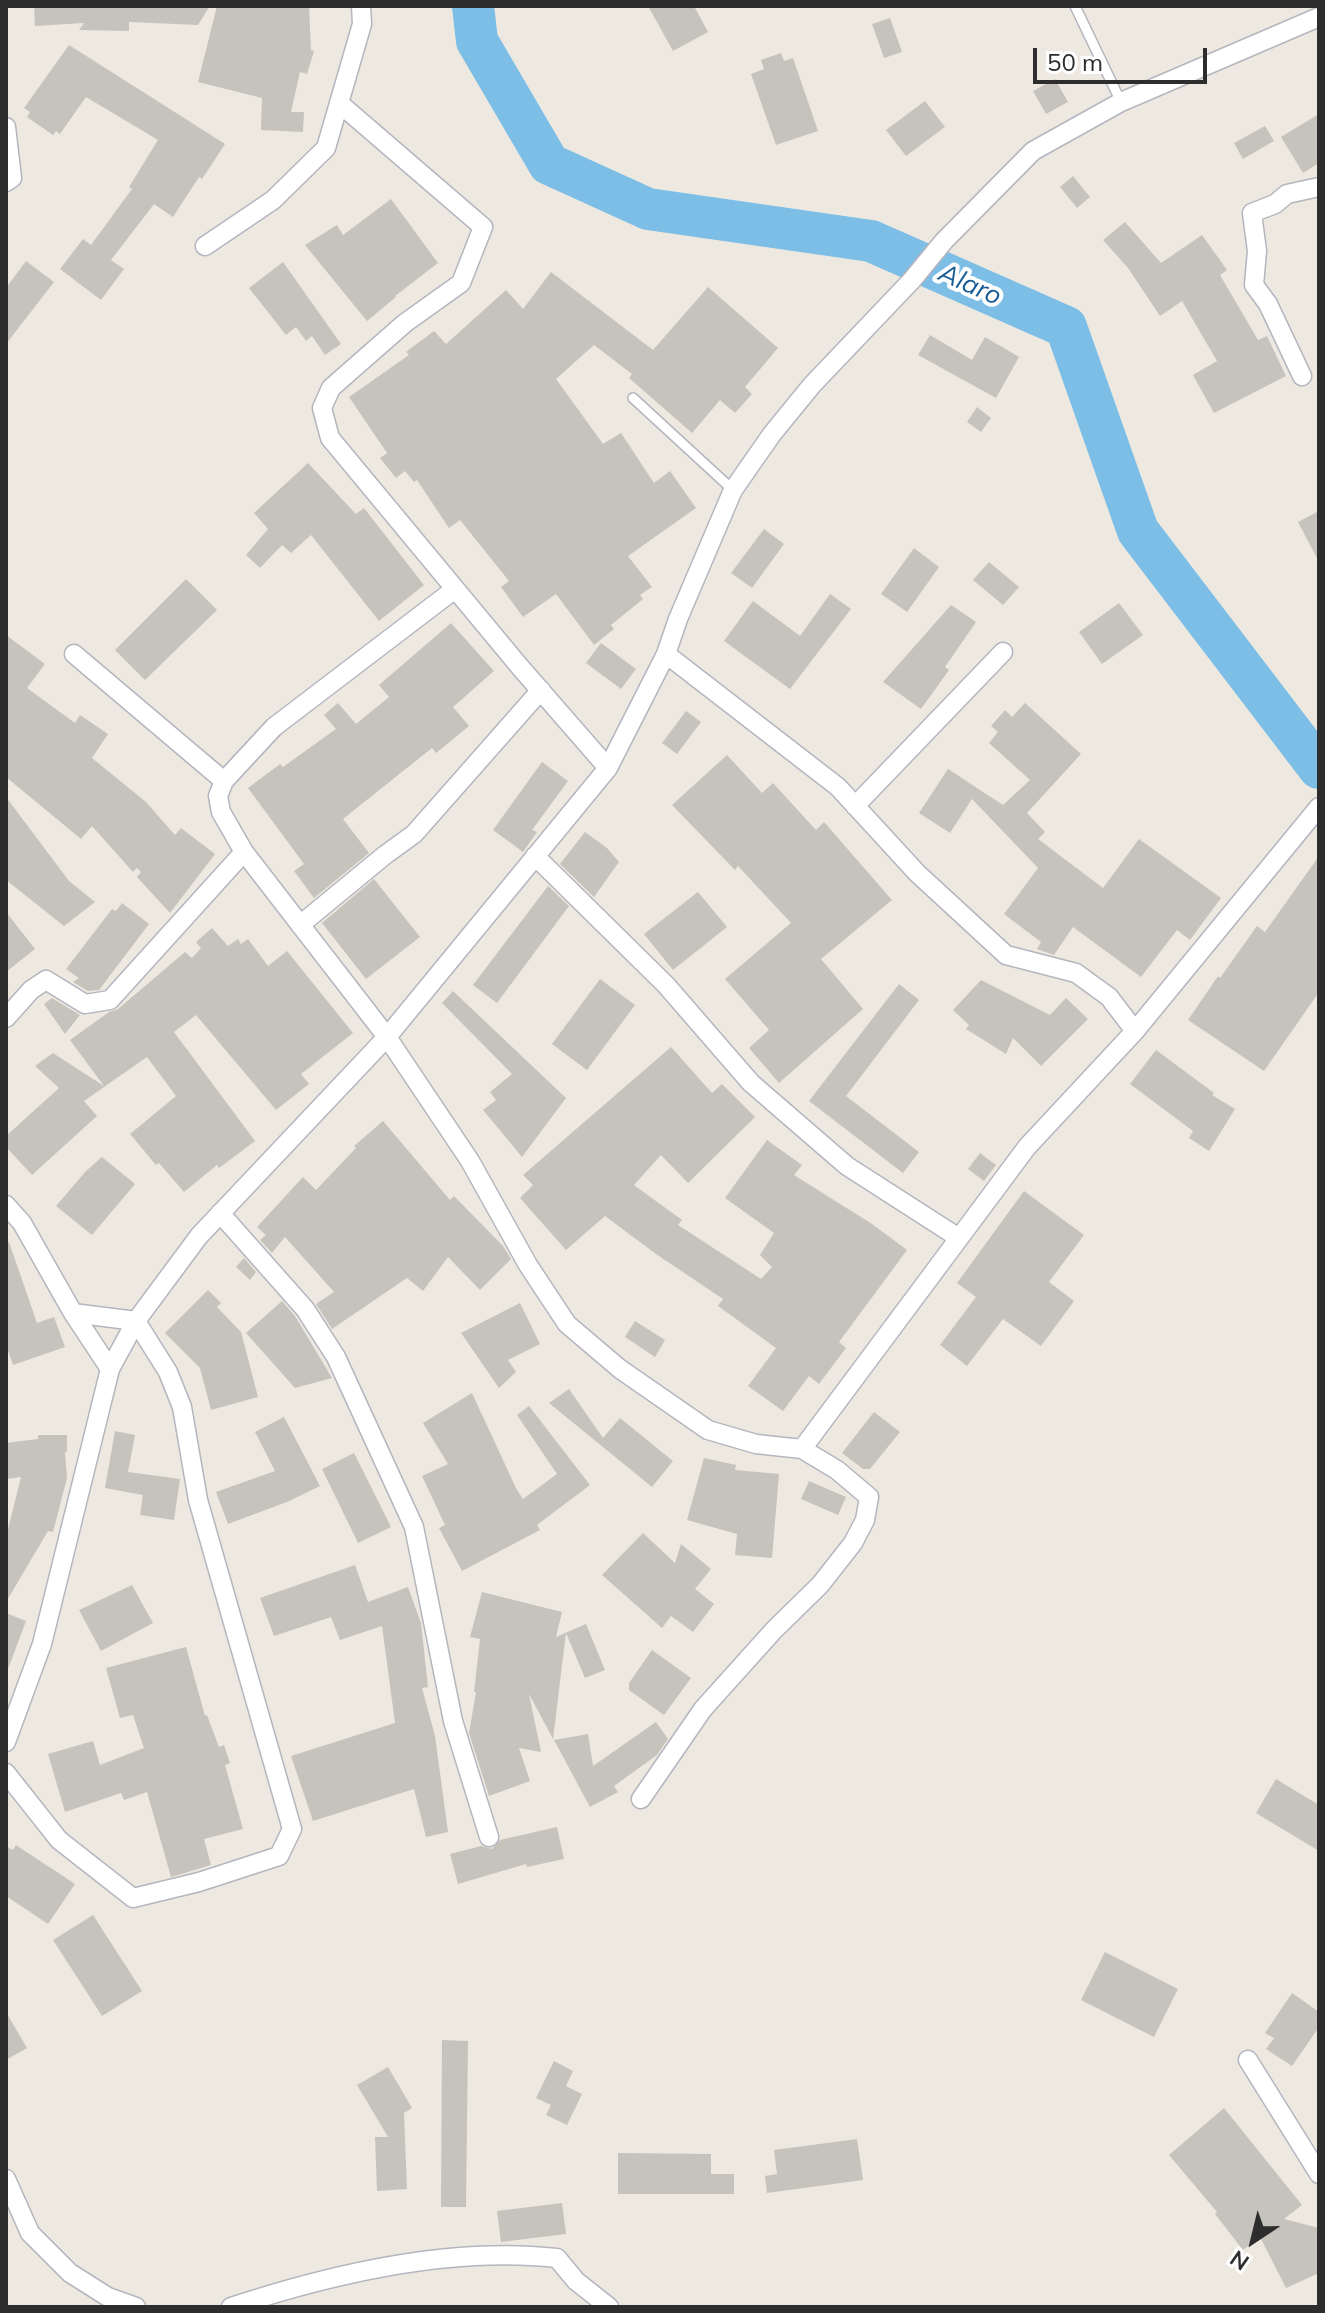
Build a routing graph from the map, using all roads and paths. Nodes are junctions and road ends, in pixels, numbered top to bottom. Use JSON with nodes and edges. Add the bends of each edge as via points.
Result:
{"nodes":[{"id":1,"x":361,"y":6,"type":"edge"},
{"id":2,"x":1075,"y":6,"type":"edge"},
{"id":3,"x":1319,"y":17,"type":"edge"},
{"id":4,"x":1121,"y":102,"type":"junction"},
{"id":5,"x":339,"y":103,"type":"junction"},
{"id":6,"x":6,"y":127,"type":"edge"},
{"id":7,"x":6,"y":182,"type":"edge"},
{"id":8,"x":1319,"y":187,"type":"edge"},
{"id":9,"x":205,"y":246,"type":"dead end"},
{"id":10,"x":1302,"y":376,"type":"dead end"},
{"id":11,"x":633,"y":398,"type":"dead end"},
{"id":12,"x":733,"y":490,"type":"junction"},
{"id":13,"x":455,"y":589,"type":"junction"},
{"id":14,"x":1003,"y":652,"type":"dead end"},
{"id":15,"x":74,"y":654,"type":"dead end"},
{"id":16,"x":666,"y":654,"type":"junction"},
{"id":17,"x":541,"y":690,"type":"junction"},
{"id":18,"x":608,"y":768,"type":"junction"},
{"id":19,"x":224,"y":781,"type":"junction"},
{"id":20,"x":855,"y":806,"type":"junction"},
{"id":21,"x":1319,"y":807,"type":"edge"},
{"id":22,"x":244,"y":852,"type":"junction"},
{"id":23,"x":535,"y":856,"type":"junction"},
{"id":24,"x":300,"y":925,"type":"junction"},
{"id":25,"x":6,"y":1018,"type":"edge"},
{"id":26,"x":1135,"y":1031,"type":"junction"},
{"id":27,"x":387,"y":1037,"type":"junction"},
{"id":28,"x":6,"y":1205,"type":"edge"},
{"id":29,"x":220,"y":1213,"type":"junction"},
{"id":30,"x":959,"y":1238,"type":"junction"},
{"id":31,"x":73,"y":1313,"type":"junction"},
{"id":32,"x":136,"y":1321,"type":"junction"},
{"id":33,"x":110,"y":1369,"type":"junction"},
{"id":34,"x":802,"y":1449,"type":"junction"},
{"id":35,"x":6,"y":1742,"type":"edge"},
{"id":36,"x":6,"y":1773,"type":"edge"},
{"id":37,"x":641,"y":1799,"type":"dead end"},
{"id":38,"x":489,"y":1837,"type":"dead end"},
{"id":39,"x":1248,"y":2060,"type":"dead end"},
{"id":40,"x":1319,"y":2174,"type":"edge"},
{"id":41,"x":6,"y":2179,"type":"edge"},
{"id":42,"x":136,"y":2307,"type":"edge"},
{"id":43,"x":231,"y":2307,"type":"edge"},
{"id":44,"x":609,"y":2307,"type":"edge"}],
"edges":[{"from":1,"to":5,"type":"street","via":[[362,24]]},
{"from":2,"to":4,"type":"lane"},
{"from":3,"to":4,"type":"street"},
{"from":4,"to":12,"type":"street","via":[[1033,151],[812,385]]},
{"from":5,"to":9,"type":"street","via":[[326,148],[273,200]]},
{"from":5,"to":13,"type":"street","via":[[483,227],[461,283],[405,323],[331,388],[322,408],[330,438]]},
{"from":6,"to":7,"type":"street","via":[[12,178]]},
{"from":8,"to":10,"type":"street","via":[[1287,194],[1252,213],[1254,285]]},
{"from":11,"to":12,"type":"lane"},
{"from":12,"to":16,"type":"street"},
{"from":13,"to":17,"type":"street"},
{"from":13,"to":19,"type":"street","via":[[274,727]]},
{"from":14,"to":20,"type":"street"},
{"from":15,"to":19,"type":"street"},
{"from":16,"to":18,"type":"street"},
{"from":16,"to":20,"type":"street","via":[[838,787]]},
{"from":17,"to":18,"type":"street"},
{"from":17,"to":24,"type":"street","via":[[414,834]]},
{"from":18,"to":23,"type":"street"},
{"from":19,"to":22,"type":"street","via":[[218,796],[221,812]]},
{"from":20,"to":26,"type":"street","via":[[917,873],[1006,955],[1076,973],[1109,997]]},
{"from":21,"to":26,"type":"street"},
{"from":22,"to":24,"type":"street"},
{"from":22,"to":25,"type":"street","via":[[110,1000],[85,1004],[46,980]]},
{"from":23,"to":27,"type":"street"},
{"from":23,"to":30,"type":"street","via":[[666,985],[751,1083],[847,1166]]},
{"from":24,"to":27,"type":"street"},
{"from":26,"to":30,"type":"street","via":[[1027,1147]]},
{"from":27,"to":29,"type":"street"},
{"from":27,"to":34,"type":"street","via":[[470,1161],[567,1324],[620,1369],[708,1430],[756,1444]]},
{"from":28,"to":31,"type":"street","via":[[22,1223]]},
{"from":29,"to":32,"type":"street"},
{"from":29,"to":38,"type":"street","via":[[305,1309],[336,1357],[414,1527],[453,1721]]},
{"from":30,"to":34,"type":"street"},
{"from":31,"to":32,"type":"street"},
{"from":31,"to":33,"type":"street"},
{"from":32,"to":33,"type":"street"},
{"from":32,"to":36,"type":"street","via":[[168,1372],[182,1407],[198,1500],[292,1829],[279,1856],[133,1898],[59,1840]]},
{"from":33,"to":35,"type":"street","via":[[42,1644]]},
{"from":34,"to":37,"type":"street","via":[[869,1497],[865,1520],[820,1585],[703,1709]]},
{"from":39,"to":40,"type":"street"},
{"from":41,"to":42,"type":"street","via":[[30,2233],[70,2273]]},
{"from":43,"to":44,"type":"street","via":[[297,2285],[470,2254],[557,2258]]}]}
